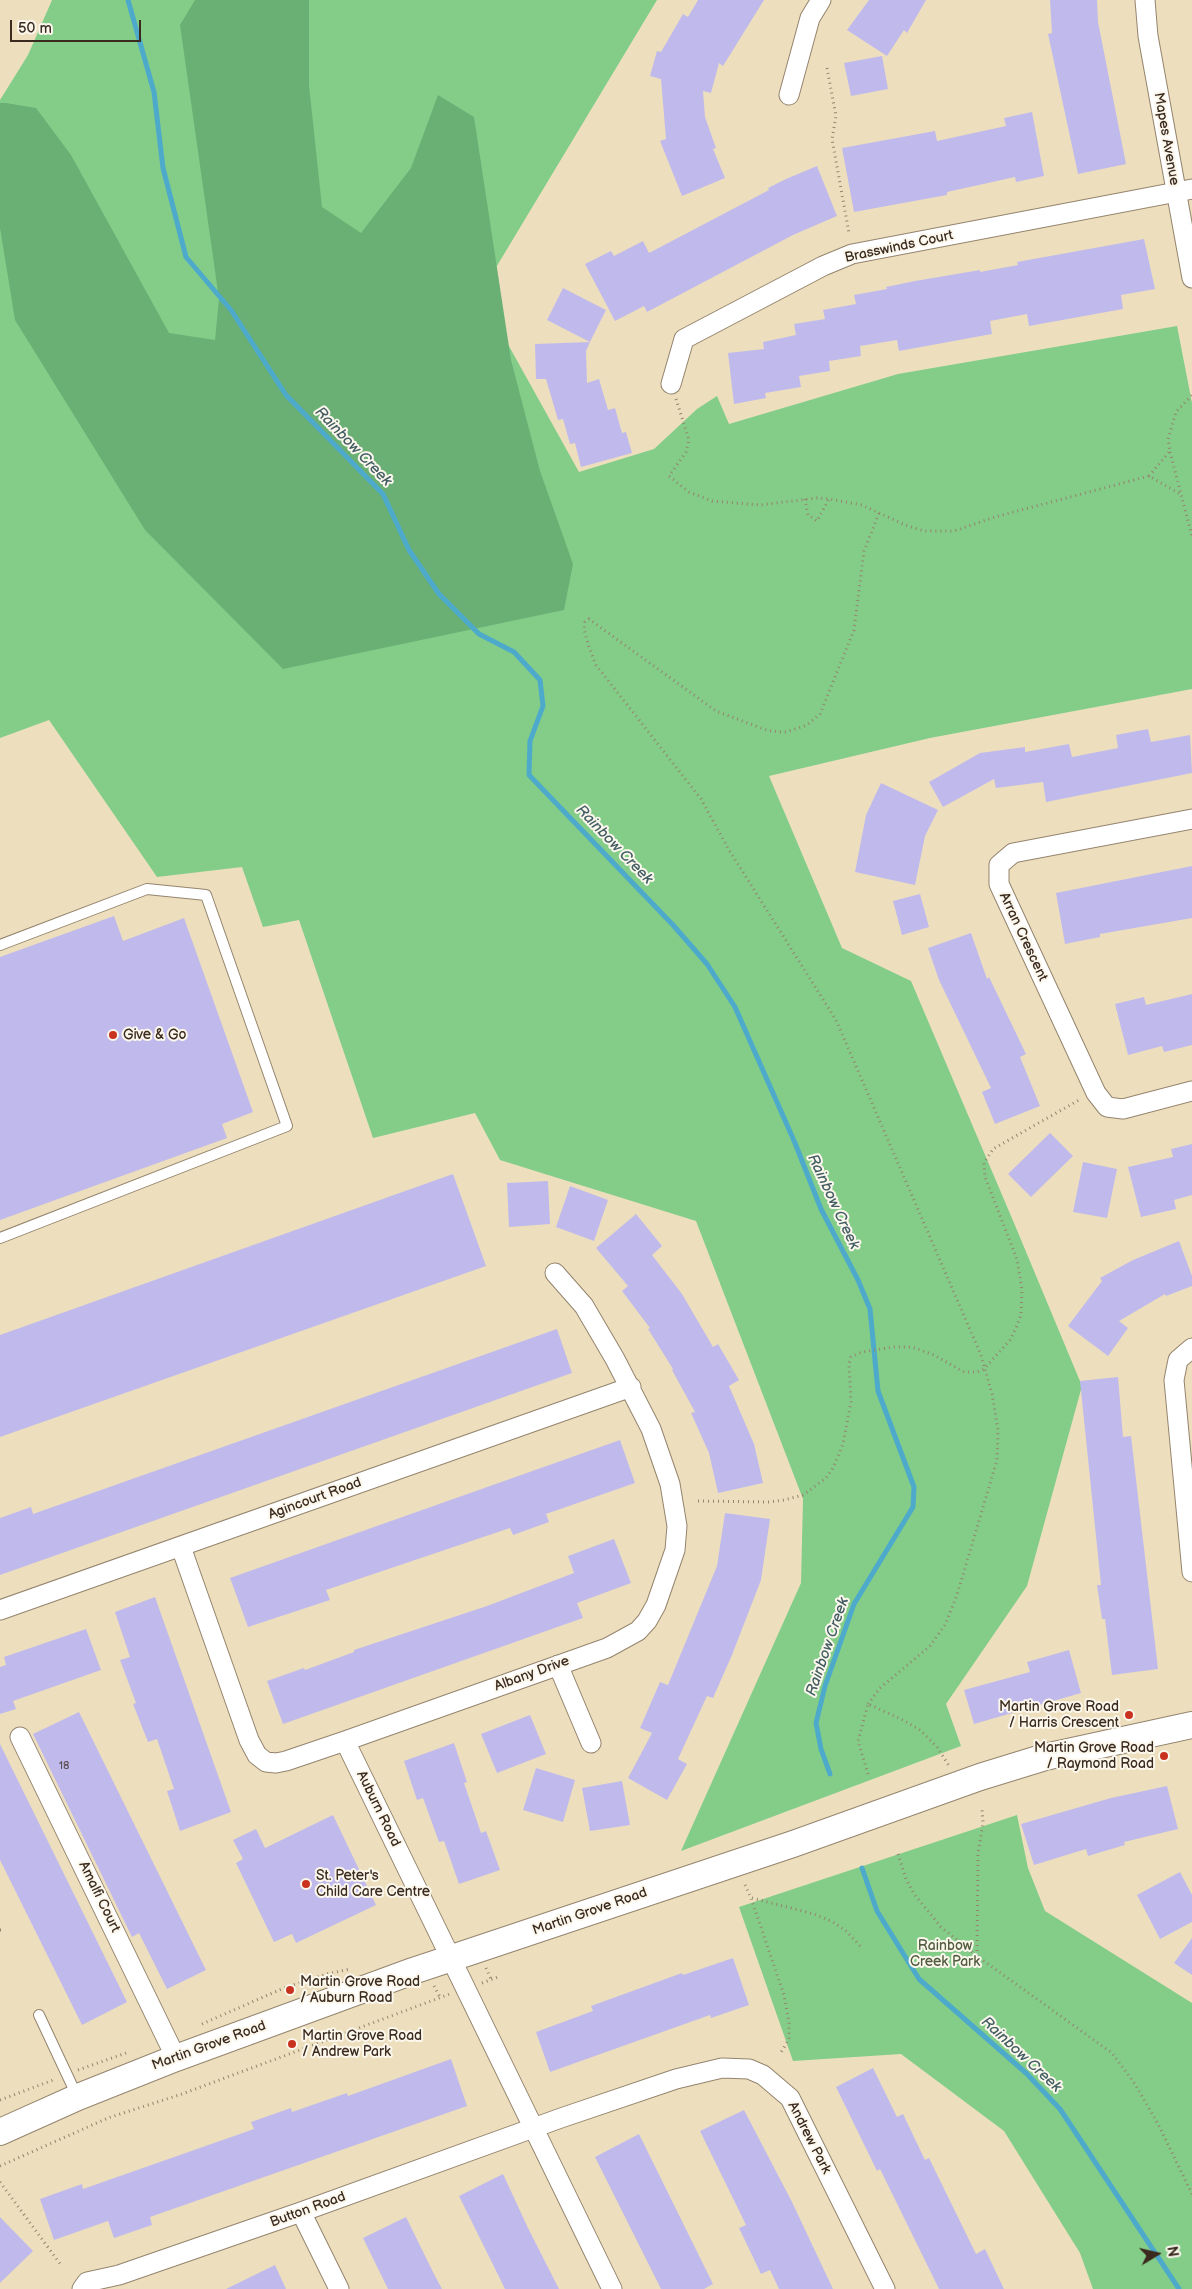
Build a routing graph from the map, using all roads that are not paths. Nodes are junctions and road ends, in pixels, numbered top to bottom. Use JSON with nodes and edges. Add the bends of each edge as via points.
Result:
{"nodes":[{"id":1,"x":822,"y":0,"type":"edge"},
{"id":2,"x":1145,"y":0,"type":"edge"},
{"id":3,"x":789,"y":95,"type":"dead end"},
{"id":4,"x":1184,"y":190,"type":"edge"},
{"id":5,"x":1192,"y":278,"type":"edge"},
{"id":6,"x":671,"y":384,"type":"road end"},
{"id":7,"x":1192,"y":819,"type":"edge"},
{"id":8,"x":0,"y":945,"type":"edge"},
{"id":9,"x":1192,"y":1091,"type":"edge"},
{"id":10,"x":0,"y":1238,"type":"edge"},
{"id":11,"x":555,"y":1273,"type":"dead end"},
{"id":12,"x":1192,"y":1348,"type":"edge"},
{"id":13,"x":630,"y":1387,"type":"junction"},
{"id":14,"x":181,"y":1547,"type":"junction"},
{"id":15,"x":1192,"y":1572,"type":"edge"},
{"id":16,"x":0,"y":1610,"type":"edge"},
{"id":17,"x":558,"y":1665,"type":"junction"},
{"id":18,"x":1192,"y":1725,"type":"edge"},
{"id":19,"x":20,"y":1737,"type":"dead end"},
{"id":20,"x":345,"y":1741,"type":"junction"},
{"id":21,"x":591,"y":1743,"type":"dead end"},
{"id":22,"x":451,"y":1959,"type":"junction"},
{"id":23,"x":39,"y":2015,"type":"dead end"},
{"id":24,"x":176,"y":2058,"type":"junction"},
{"id":25,"x":78,"y":2097,"type":"junction"},
{"id":26,"x":534,"y":2128,"type":"junction"},
{"id":27,"x":0,"y":2132,"type":"edge"},
{"id":28,"x":302,"y":2212,"type":"junction"},
{"id":29,"x":82,"y":2289,"type":"edge"},
{"id":30,"x":339,"y":2289,"type":"edge"},
{"id":31,"x":612,"y":2289,"type":"edge"},
{"id":32,"x":885,"y":2289,"type":"edge"}],
"edges":[{"from":1,"to":3,"type":"street","via":[[810,18]]},
{"from":2,"to":4,"type":"street","name":"Mapes Avenue","via":[[1148,36]]},
{"from":4,"to":5,"type":"street","name":"Mapes Avenue"},
{"from":4,"to":6,"type":"street","name":"Brasswinds Court","via":[[852,254],[823,266],[684,340]]},
{"from":7,"to":9,"type":"street","name":"Arran Crescent","via":[[1013,853],[999,865],[999,884],[1096,1093],[1107,1108],[1123,1109]]},
{"from":8,"to":10,"type":"lane","via":[[147,890],[206,894],[287,1126]]},
{"from":11,"to":13,"type":"street","name":"Albany Drive","via":[[584,1306]]},
{"from":12,"to":15,"type":"street","via":[[1178,1360],[1174,1380]]},
{"from":13,"to":14,"type":"street","name":"Agincourt Road"},
{"from":13,"to":17,"type":"street","name":"Albany Drive","via":[[651,1429],[670,1484],[677,1526],[675,1550],[656,1605],[648,1621],[638,1631],[625,1640]]},
{"from":14,"to":16,"type":"street","name":"Agincourt Road"},
{"from":14,"to":20,"type":"street","name":"Albany Drive","via":[[257,1756],[266,1762],[276,1763]]},
{"from":17,"to":20,"type":"street","name":"Albany Drive"},
{"from":17,"to":21,"type":"street"},
{"from":18,"to":22,"type":"street","name":"Martin Grove Road","via":[[1045,1757],[980,1777],[793,1844]]},
{"from":19,"to":24,"type":"street","name":"Amalfi Court"},
{"from":20,"to":22,"type":"street","name":"Auburn Road"},
{"from":22,"to":24,"type":"street","name":"Martin Grove Road"},
{"from":22,"to":26,"type":"street"},
{"from":23,"to":25,"type":"lane"},
{"from":24,"to":25,"type":"street","name":"Martin Grove Road"},
{"from":25,"to":27,"type":"street","name":"Martin Grove Road"},
{"from":26,"to":28,"type":"street","name":"Button Road"},
{"from":26,"to":31,"type":"street"},
{"from":26,"to":32,"type":"street","name":"Andrew Park","via":[[709,2070],[749,2069],[763,2075],[790,2098]]},
{"from":28,"to":29,"type":"street","name":"Button Road","via":[[119,2275],[87,2282]]},
{"from":28,"to":30,"type":"street"}]}
